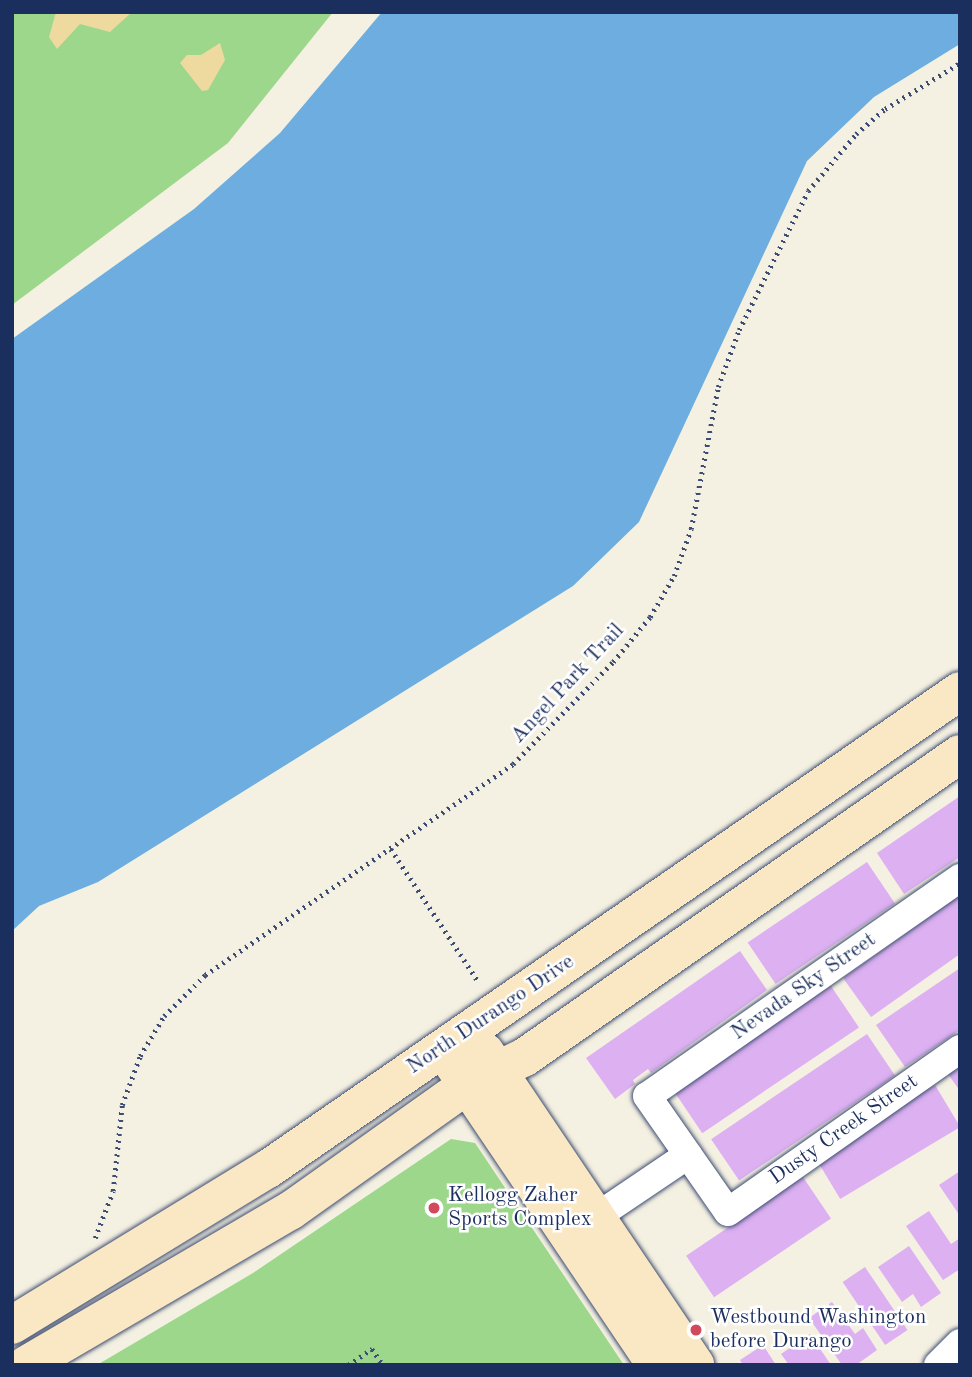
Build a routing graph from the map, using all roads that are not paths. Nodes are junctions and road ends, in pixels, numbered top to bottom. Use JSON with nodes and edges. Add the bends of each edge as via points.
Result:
{"nodes":[{"id":1,"x":960,"y":691,"type":"edge"},
{"id":2,"x":960,"y":754,"type":"edge"},
{"id":3,"x":960,"y":878,"type":"edge"},
{"id":4,"x":456,"y":1039,"type":"junction"},
{"id":5,"x":960,"y":1049,"type":"edge"},
{"id":6,"x":483,"y":1079,"type":"junction"},
{"id":7,"x":688,"y":1155,"type":"junction"},
{"id":8,"x":596,"y":1217,"type":"junction"},
{"id":9,"x":12,"y":1325,"type":"edge"},
{"id":10,"x":960,"y":1343,"type":"edge"},
{"id":11,"x":26,"y":1365,"type":"edge"},
{"id":12,"x":656,"y":1365,"type":"edge"},
{"id":13,"x":695,"y":1365,"type":"edge"},
{"id":14,"x":938,"y":1365,"type":"edge"}],
"edges":[{"from":1,"to":4,"type":"main road","name":"North Durango Drive"},
{"from":2,"to":6,"type":"main road"},
{"from":3,"to":7,"type":"street","name":"Nevada Sky Street","via":[[648,1096]]},
{"from":4,"to":6,"type":"main road"},
{"from":4,"to":9,"type":"main road","name":"North Durango Drive","via":[[268,1169]]},
{"from":5,"to":7,"type":"street","name":"Dusty Creek Street","via":[[728,1212]]},
{"from":6,"to":8,"type":"main road"},
{"from":6,"to":11,"type":"main road","via":[[290,1211]]},
{"from":6,"to":12,"type":"main road"},
{"from":7,"to":8,"type":"street"},
{"from":8,"to":13,"type":"main road"},
{"from":10,"to":14,"type":"street"}]}
